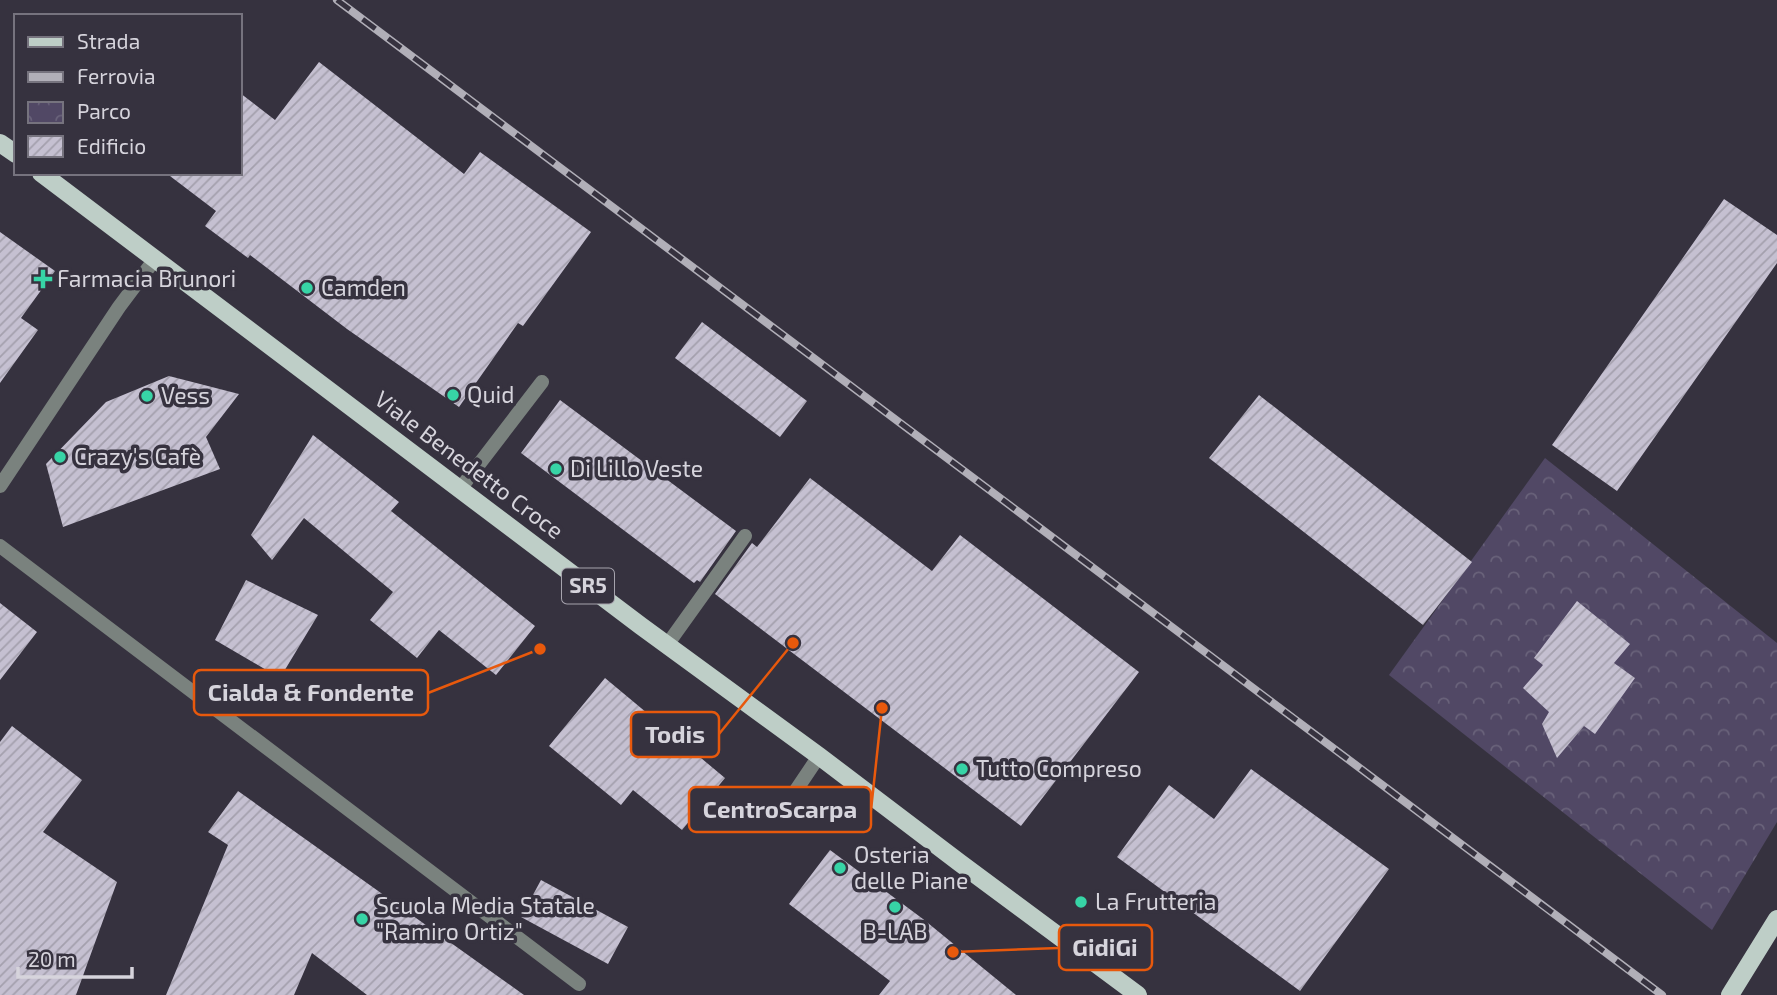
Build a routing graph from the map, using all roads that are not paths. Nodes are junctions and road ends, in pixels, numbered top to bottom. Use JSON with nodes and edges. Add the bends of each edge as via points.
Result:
{"nodes":[{"id":1,"x":44,"y":175,"type":"edge"},
{"id":2,"x":155,"y":259,"type":"junction"},
{"id":3,"x":542,"y":382,"type":"dead end"},
{"id":4,"x":0,"y":486,"type":"edge"},
{"id":5,"x":460,"y":488,"type":"junction"},
{"id":6,"x":745,"y":536,"type":"dead end"},
{"id":7,"x":0,"y":546,"type":"edge"},
{"id":8,"x":667,"y":645,"type":"junction"},
{"id":9,"x":819,"y":756,"type":"junction"},
{"id":10,"x":772,"y":825,"type":"dead end"},
{"id":11,"x":1777,"y":919,"type":"edge"},
{"id":12,"x":579,"y":985,"type":"dead end"},
{"id":13,"x":1139,"y":995,"type":"edge"},
{"id":14,"x":1730,"y":995,"type":"edge"}],
"edges":[{"from":1,"to":2,"type":"main road","name":"Viale Benedetto Croce","number":"SR5"},
{"from":2,"to":4,"type":"street"},
{"from":2,"to":5,"type":"main road","name":"Viale Benedetto Croce","number":"SR5"},
{"from":3,"to":5,"type":"street"},
{"from":5,"to":8,"type":"main road","name":"Viale Benedetto Croce","number":"SR5"},
{"from":6,"to":8,"type":"street"},
{"from":7,"to":12,"type":"street"},
{"from":8,"to":9,"type":"main road","name":"Viale Benedetto Croce","number":"SR5"},
{"from":9,"to":10,"type":"street"},
{"from":9,"to":13,"type":"main road","name":"Viale Benedetto Croce","number":"SR5"},
{"from":11,"to":14,"type":"main road"}]}
